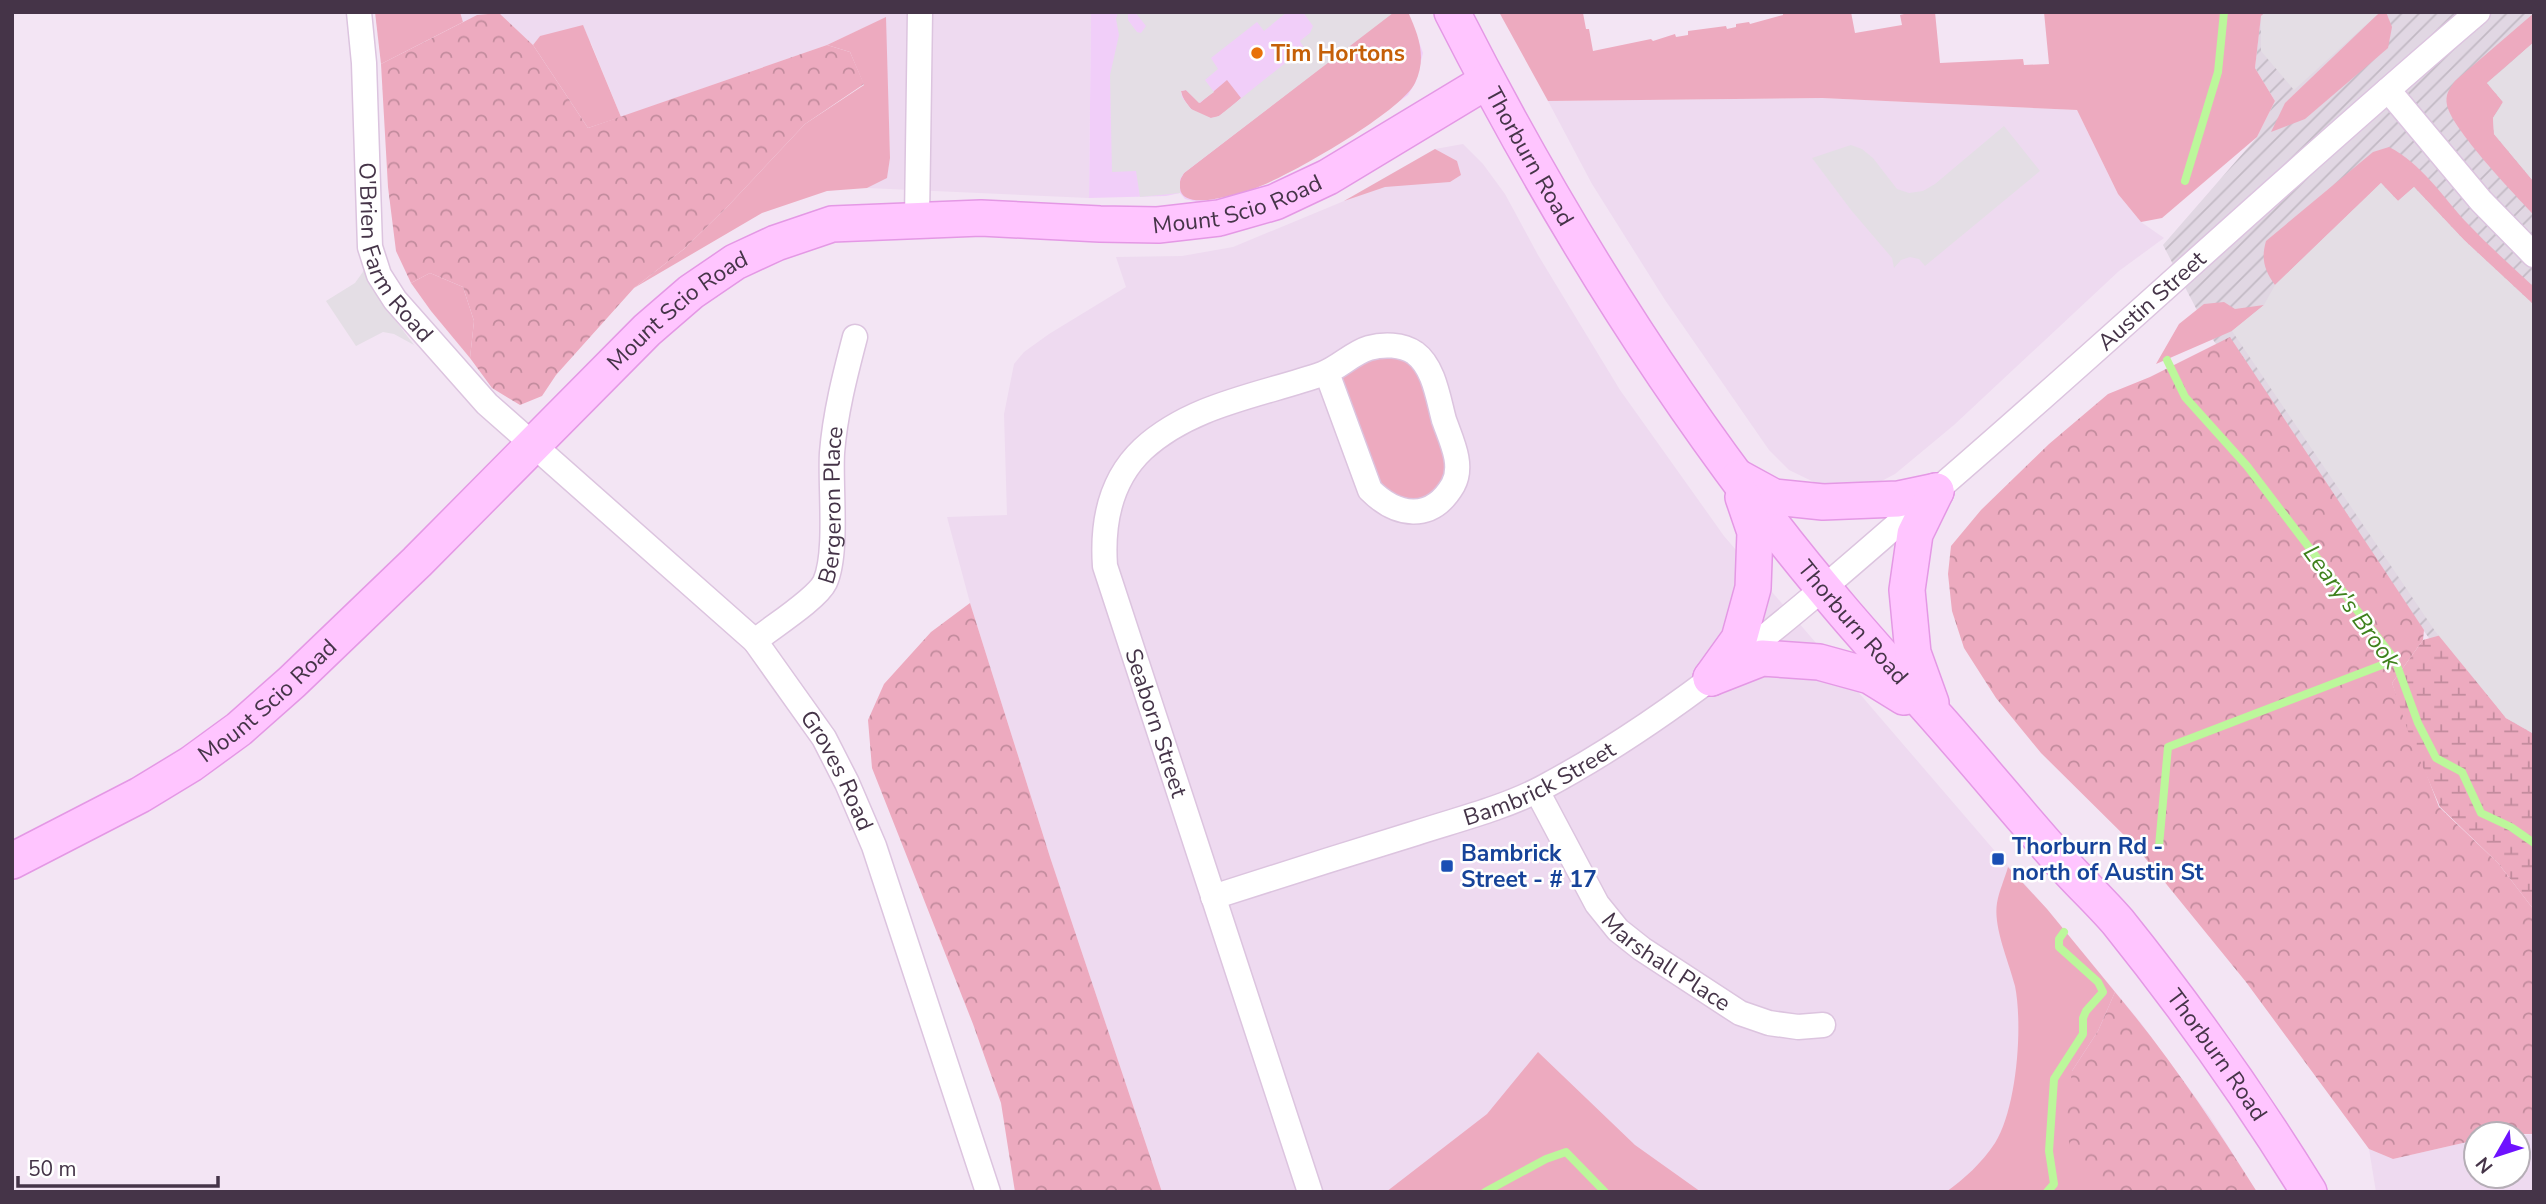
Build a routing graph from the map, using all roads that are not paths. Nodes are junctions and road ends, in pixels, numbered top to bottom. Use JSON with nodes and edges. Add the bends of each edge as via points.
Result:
{"nodes":[{"id":1,"x":359,"y":12,"type":"edge"},
{"id":2,"x":920,"y":12,"type":"edge"},
{"id":3,"x":1452,"y":12,"type":"edge"},
{"id":4,"x":2478,"y":12,"type":"edge"},
{"id":5,"x":1487,"y":81,"type":"junction"},
{"id":6,"x":2388,"y":90,"type":"junction"},
{"id":7,"x":917,"y":219,"type":"junction"},
{"id":8,"x":2534,"y":255,"type":"edge"},
{"id":9,"x":855,"y":337,"type":"dead end"},
{"id":10,"x":1327,"y":373,"type":"junction"},
{"id":11,"x":534,"y":445,"type":"junction"},
{"id":12,"x":1736,"y":477,"type":"junction"},
{"id":13,"x":1936,"y":491,"type":"junction"},
{"id":14,"x":1824,"y":587,"type":"junction"},
{"id":15,"x":755,"y":641,"type":"junction"},
{"id":16,"x":1711,"y":678,"type":"junction"},
{"id":17,"x":1937,"y":718,"type":"junction"},
{"id":18,"x":1536,"y":791,"type":"junction"},
{"id":19,"x":12,"y":861,"type":"edge"},
{"id":20,"x":1213,"y":897,"type":"junction"},
{"id":21,"x":1823,"y":1025,"type":"dead end"},
{"id":22,"x":988,"y":1192,"type":"edge"},
{"id":23,"x":1310,"y":1192,"type":"edge"},
{"id":24,"x":2309,"y":1192,"type":"edge"}],
"edges":[{"from":1,"to":11,"type":"street","name":"O'Brien Farm Road","via":[[370,247],[379,275],[395,300],[487,404]]},
{"from":2,"to":7,"type":"street"},
{"from":3,"to":5,"type":"main road","name":"Thorburn Road"},
{"from":4,"to":6,"type":"street","name":"Austin Street"},
{"from":5,"to":7,"type":"main road","name":"Mount Scio Road","via":[[1328,177],[1275,202],[1219,218],[1158,225]]},
{"from":5,"to":12,"type":"main road","name":"Thorburn Road","via":[[1614,299]]},
{"from":6,"to":8,"type":"street","via":[[2481,201]]},
{"from":6,"to":13,"type":"street","name":"Austin Street"},
{"from":7,"to":11,"type":"main road","name":"Mount Scio Road","via":[[832,224],[735,262],[647,330]]},
{"from":9,"to":15,"type":"street","name":"Bergeron Place","via":[[833,445],[831,563],[824,584]]},
{"from":10,"to":10,"type":"street","name":"Seaborn Street","via":[[1368,348],[1393,345],[1414,353],[1428,368],[1459,466],[1454,484],[1441,501],[1424,511],[1404,512],[1382,502],[1370,489]]},
{"from":10,"to":20,"type":"street","name":"Seaborn Street","via":[[1197,414],[1171,428],[1142,450],[1121,477],[1109,505],[1103,536],[1105,566]]},
{"from":11,"to":15,"type":"street","name":"Groves Road"},
{"from":11,"to":19,"type":"main road","name":"Mount Scio Road","via":[[239,729],[140,795]]},
{"from":12,"to":13,"type":"main road","via":[[1774,497],[1823,502],[1898,499]]},
{"from":12,"to":14,"type":"main road","name":"Thorburn Road"},
{"from":12,"to":16,"type":"main road","via":[[1755,533],[1754,588],[1739,639]]},
{"from":13,"to":14,"type":"street","name":"Austin Street"},
{"from":13,"to":17,"type":"main road","via":[[1915,534],[1907,590],[1913,653]]},
{"from":14,"to":16,"type":"street","name":"Bambrick Street"},
{"from":14,"to":17,"type":"main road","name":"Thorburn Road"},
{"from":15,"to":22,"type":"street","name":"Groves Road","via":[[824,738],[874,846]]},
{"from":16,"to":17,"type":"main road","via":[[1762,658],[1819,662],[1870,676]]},
{"from":16,"to":18,"type":"street","name":"Bambrick Street","via":[[1593,760]]},
{"from":17,"to":24,"type":"main road","name":"Thorburn Road","via":[[2116,920],[2207,1037]]},
{"from":18,"to":20,"type":"street","name":"Bambrick Street","via":[[1462,819]]},
{"from":18,"to":21,"type":"street","name":"Marshall Place","via":[[1597,904],[1618,930],[1740,1013],[1769,1023]]},
{"from":20,"to":23,"type":"street","name":"Seaborn Street"}]}
